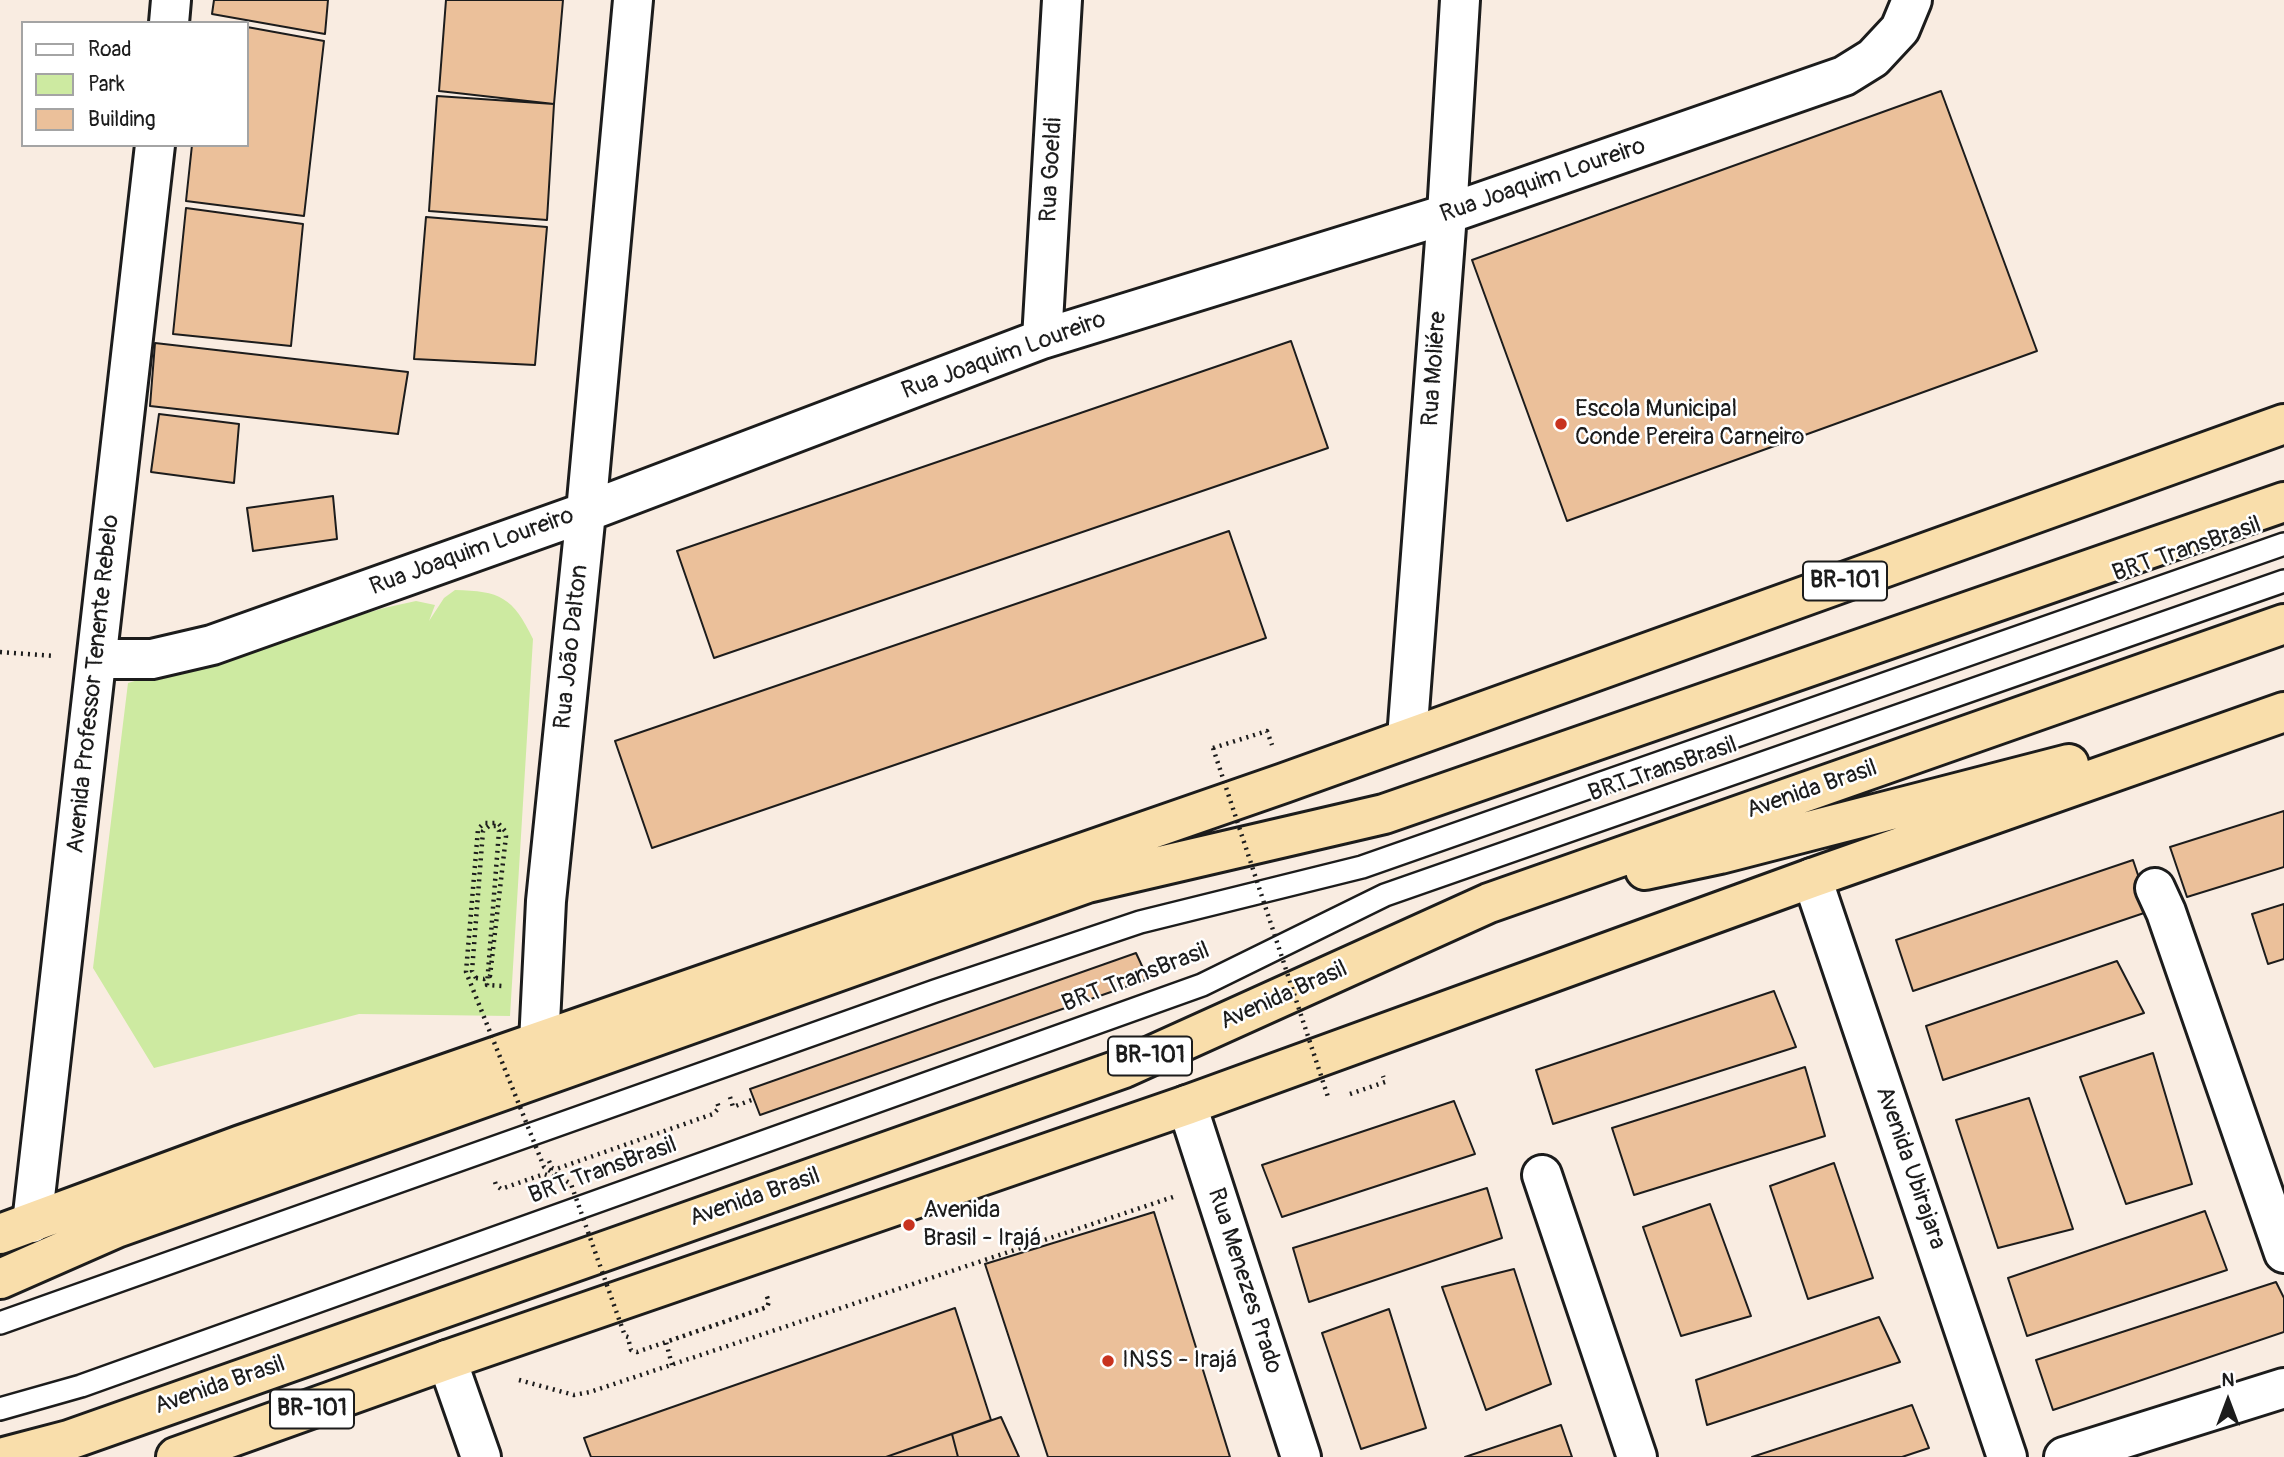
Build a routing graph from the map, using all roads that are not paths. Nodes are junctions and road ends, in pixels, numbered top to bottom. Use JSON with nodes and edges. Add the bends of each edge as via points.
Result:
{"nodes":[{"id":1,"x":171,"y":0,"type":"edge"},
{"id":2,"x":633,"y":0,"type":"edge"},
{"id":3,"x":1062,"y":0,"type":"edge"},
{"id":4,"x":1460,"y":0,"type":"edge"},
{"id":5,"x":1906,"y":15,"type":"edge"},
{"id":6,"x":169,"y":21,"type":"edge"},
{"id":7,"x":155,"y":147,"type":"edge"},
{"id":8,"x":1447,"y":214,"type":"junction"},
{"id":9,"x":1042,"y":339,"type":"junction"},
{"id":10,"x":2284,"y":424,"type":"edge"},
{"id":11,"x":2284,"y":502,"type":"edge"},
{"id":12,"x":586,"y":512,"type":"junction"},
{"id":13,"x":2284,"y":544,"type":"edge"},
{"id":14,"x":2284,"y":581,"type":"edge"},
{"id":15,"x":2284,"y":624,"type":"edge"},
{"id":16,"x":97,"y":659,"type":"junction"},
{"id":17,"x":2284,"y":706,"type":"edge"},
{"id":18,"x":2284,"y":712,"type":"edge"},
{"id":19,"x":1406,"y":738,"type":"junction"},
{"id":20,"x":1812,"y":878,"type":"junction"},
{"id":21,"x":2154,"y":888,"type":"dead end"},
{"id":22,"x":1489,"y":903,"type":"junction"},
{"id":23,"x":539,"y":1043,"type":"junction"},
{"id":24,"x":1187,"y":1105,"type":"junction"},
{"id":25,"x":1542,"y":1175,"type":"dead end"},
{"id":26,"x":16,"y":1228,"type":"edge"},
{"id":27,"x":2284,"y":1253,"type":"edge"},
{"id":28,"x":0,"y":1279,"type":"edge"},
{"id":29,"x":0,"y":1323,"type":"edge"},
{"id":30,"x":447,"y":1360,"type":"junction"},
{"id":31,"x":2284,"y":1388,"type":"edge"},
{"id":32,"x":0,"y":1409,"type":"edge"},
{"id":33,"x":4,"y":1457,"type":"edge"},
{"id":34,"x":176,"y":1457,"type":"edge"},
{"id":35,"x":481,"y":1457,"type":"edge"},
{"id":36,"x":1301,"y":1457,"type":"edge"},
{"id":37,"x":1637,"y":1457,"type":"edge"},
{"id":38,"x":2007,"y":1457,"type":"edge"},
{"id":39,"x":2064,"y":1457,"type":"edge"}],
"edges":[{"from":1,"to":6,"type":"street"},
{"from":2,"to":12,"type":"street","name":"Rua João Dalton"},
{"from":3,"to":9,"type":"street","name":"Rua Goeldi"},
{"from":4,"to":8,"type":"street","name":"Rua Moliére"},
{"from":5,"to":8,"type":"street","name":"Rua Joaquim Loureiro","via":[[1873,58],[1844,76]]},
{"from":7,"to":16,"type":"street","name":"Avenida Professor Tenente Rebelo"},
{"from":8,"to":9,"type":"street","name":"Rua Joaquim Loureiro"},
{"from":8,"to":19,"type":"street","name":"Rua Moliére"},
{"from":9,"to":12,"type":"street","name":"Rua Joaquim Loureiro"},
{"from":10,"to":19,"type":"highway","number":"BR-101"},
{"from":11,"to":28,"type":"highway","via":[[1384,814],[1087,883],[116,1228]]},
{"from":12,"to":16,"type":"street","name":"Rua Joaquim Loureiro","via":[[212,645],[152,659]]},
{"from":12,"to":23,"type":"street","name":"Rua João Dalton","via":[[546,901]]},
{"from":13,"to":29,"type":"lane","name":"BRT TransBrasil","via":[[1362,867],[1140,922],[935,990]]},
{"from":14,"to":32,"type":"lane","name":"BRT TransBrasil","via":[[1385,895],[1202,985],[81,1386]]},
{"from":15,"to":22,"type":"highway","name":"Avenida Brasil","number":"BR-101"},
{"from":16,"to":26,"type":"street","name":"Avenida Professor Tenente Rebelo"},
{"from":17,"to":22,"type":"highway","via":[[1720,854]]},
{"from":18,"to":20,"type":"highway","number":"BR-101"},
{"from":19,"to":23,"type":"highway","number":"BR-101"},
{"from":20,"to":24,"type":"highway","number":"BR-101"},
{"from":20,"to":38,"type":"street","name":"Avenida Ubirajara"},
{"from":21,"to":27,"type":"street"},
{"from":22,"to":33,"type":"highway","name":"Avenida Brasil","number":"BR-101","via":[[1124,1068],[69,1440]]},
{"from":23,"to":26,"type":"highway","number":"BR-101"},
{"from":24,"to":30,"type":"highway","number":"BR-101"},
{"from":24,"to":36,"type":"street","name":"Rua Menezes Prado"},
{"from":25,"to":37,"type":"street"},
{"from":30,"to":34,"type":"highway","number":"BR-101"},
{"from":30,"to":35,"type":"street"},
{"from":31,"to":39,"type":"street"}]}
